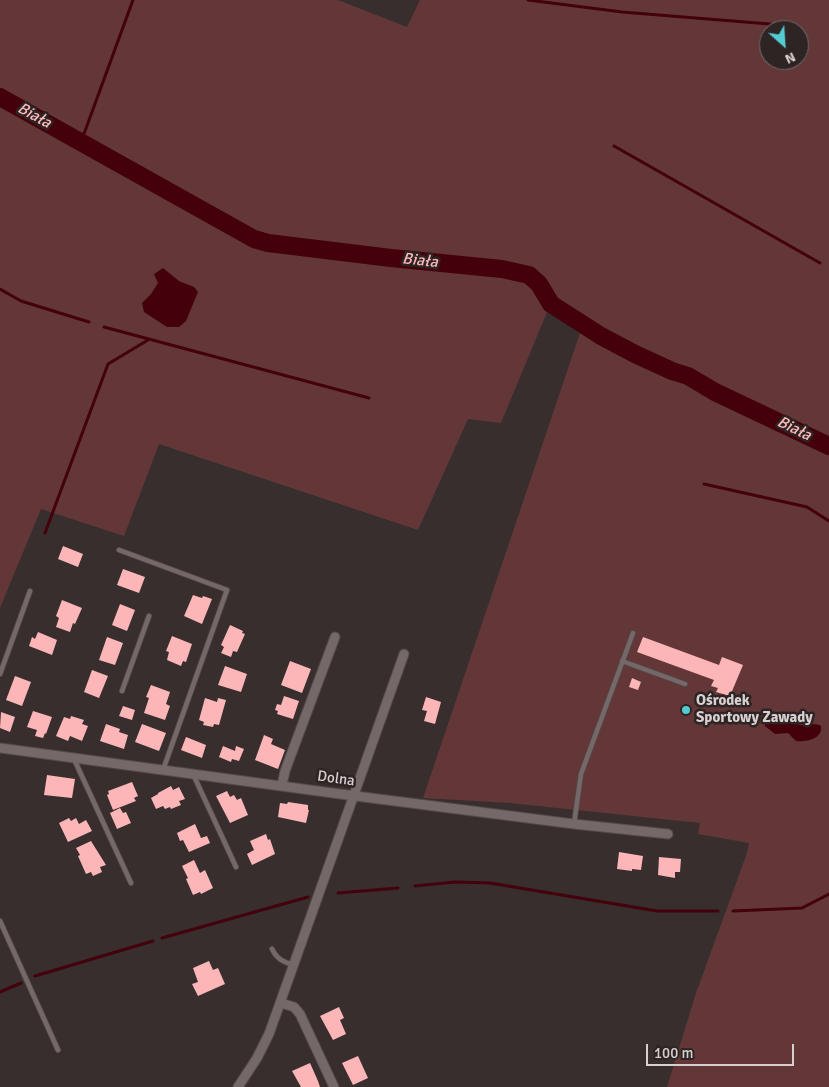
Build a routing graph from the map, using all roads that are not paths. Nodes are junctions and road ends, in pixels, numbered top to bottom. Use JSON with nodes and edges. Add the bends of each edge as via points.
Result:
{"nodes":[{"id":1,"x":119,"y":550,"type":"dead end"},
{"id":2,"x":30,"y":591,"type":"dead end"},
{"id":3,"x":149,"y":616,"type":"dead end"},
{"id":4,"x":633,"y":633,"type":"dead end"},
{"id":5,"x":335,"y":637,"type":"dead end"},
{"id":6,"x":404,"y":654,"type":"dead end"},
{"id":7,"x":622,"y":661,"type":"junction"},
{"id":8,"x":0,"y":674,"type":"edge"},
{"id":9,"x":685,"y":684,"type":"dead end"},
{"id":10,"x":122,"y":691,"type":"dead end"},
{"id":11,"x":0,"y":748,"type":"edge"},
{"id":12,"x":74,"y":759,"type":"junction"},
{"id":13,"x":163,"y":770,"type":"junction"},
{"id":14,"x":192,"y":773,"type":"junction"},
{"id":15,"x":282,"y":785,"type":"junction"},
{"id":16,"x":353,"y":796,"type":"junction"},
{"id":17,"x":574,"y":824,"type":"junction"},
{"id":18,"x":668,"y":834,"type":"dead end"},
{"id":19,"x":236,"y":867,"type":"dead end"},
{"id":20,"x":131,"y":883,"type":"dead end"},
{"id":21,"x":0,"y":921,"type":"edge"},
{"id":22,"x":272,"y":949,"type":"dead end"},
{"id":23,"x":295,"y":965,"type":"junction"},
{"id":24,"x":281,"y":1003,"type":"junction"},
{"id":25,"x":58,"y":1050,"type":"dead end"},
{"id":26,"x":238,"y":1087,"type":"edge"},
{"id":27,"x":334,"y":1087,"type":"edge"}],
"edges":[{"from":1,"to":13,"type":"lane","via":[[227,590]]},
{"from":2,"to":8,"type":"lane"},
{"from":3,"to":10,"type":"lane"},
{"from":4,"to":7,"type":"lane"},
{"from":5,"to":15,"type":"street"},
{"from":6,"to":16,"type":"street"},
{"from":7,"to":9,"type":"lane"},
{"from":7,"to":17,"type":"lane","via":[[581,774]]},
{"from":11,"to":12,"type":"street","name":"Dolna"},
{"from":12,"to":13,"type":"street","name":"Dolna"},
{"from":12,"to":20,"type":"lane"},
{"from":13,"to":14,"type":"street","name":"Dolna"},
{"from":14,"to":15,"type":"street","name":"Dolna"},
{"from":14,"to":19,"type":"lane"},
{"from":15,"to":16,"type":"street","name":"Dolna"},
{"from":16,"to":17,"type":"street","name":"Dolna"},
{"from":16,"to":23,"type":"street"},
{"from":17,"to":18,"type":"street","name":"Dolna"},
{"from":21,"to":25,"type":"lane"},
{"from":22,"to":23,"type":"lane","via":[[281,960]]},
{"from":23,"to":24,"type":"street"},
{"from":24,"to":26,"type":"street","via":[[265,1042]]},
{"from":24,"to":27,"type":"street","via":[[300,1014]]}]}
